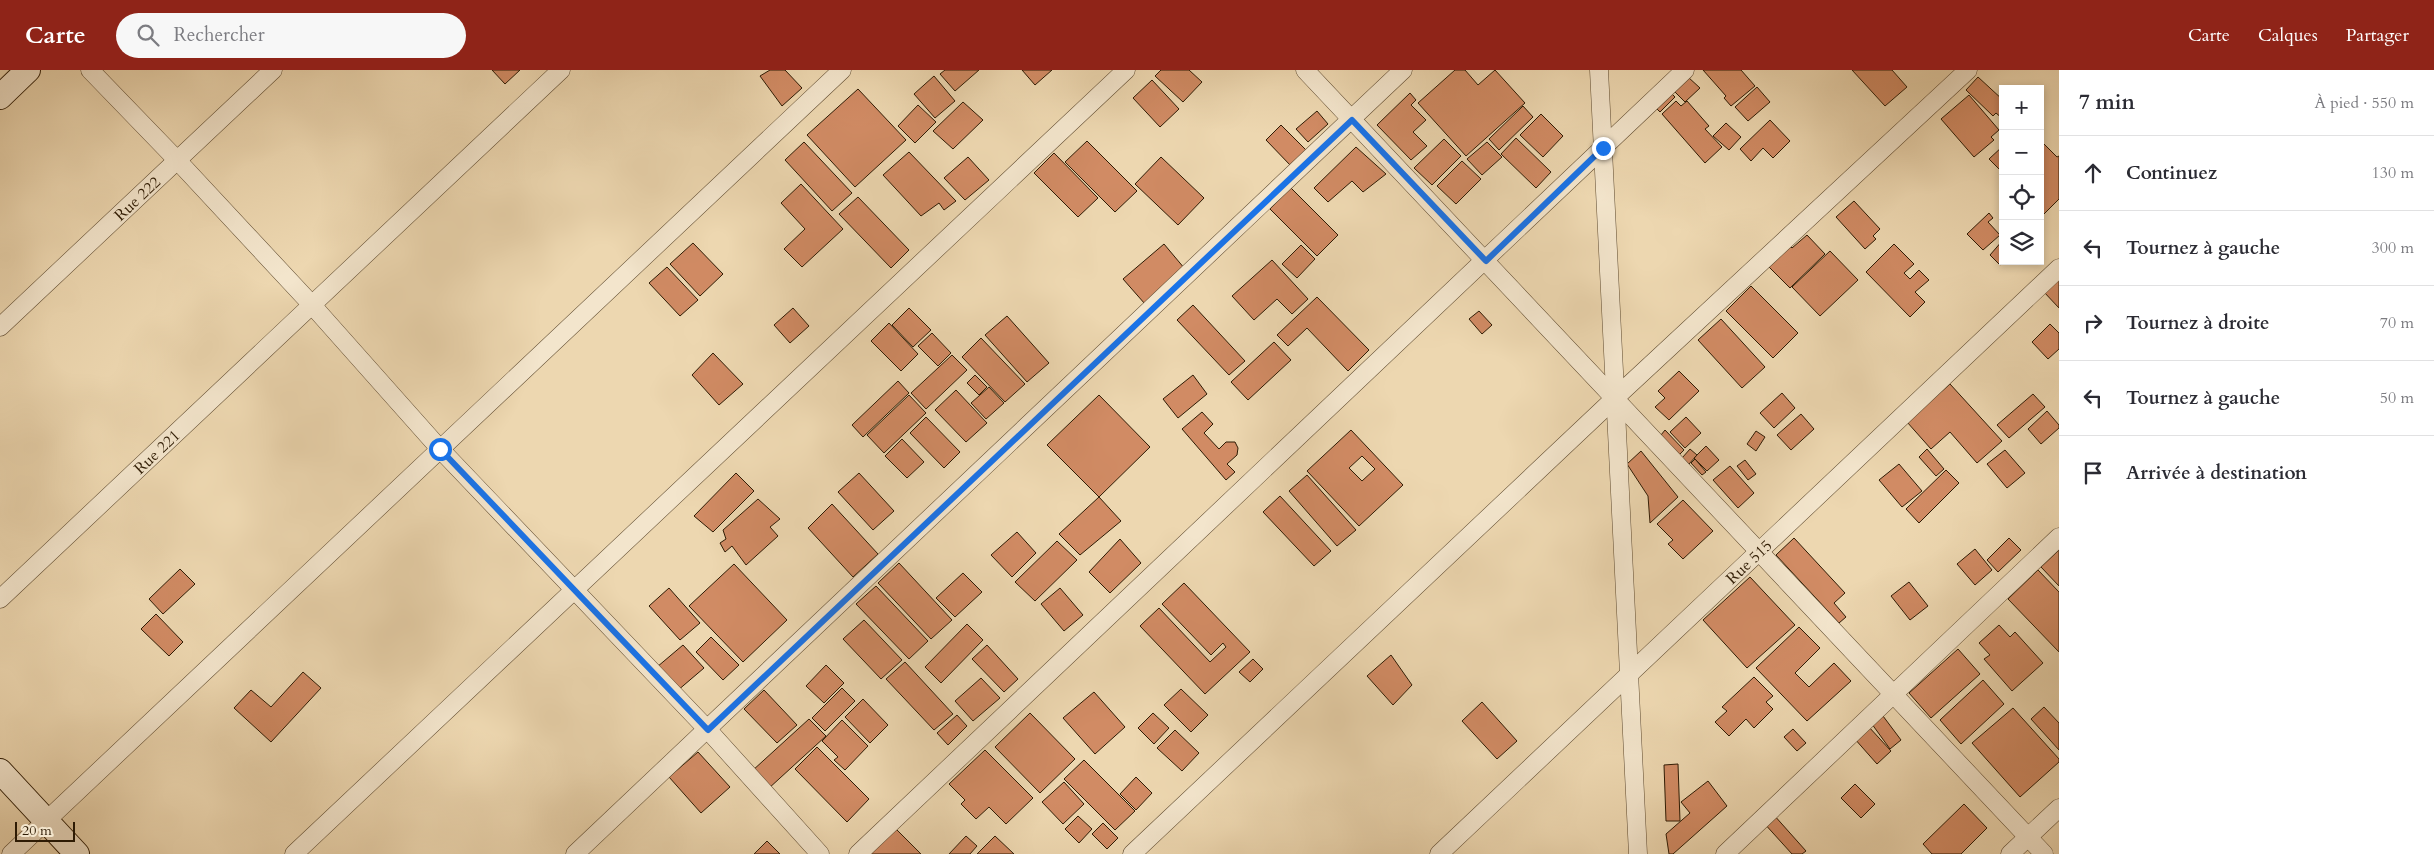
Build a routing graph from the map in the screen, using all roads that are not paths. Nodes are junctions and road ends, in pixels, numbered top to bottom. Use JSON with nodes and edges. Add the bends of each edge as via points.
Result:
{"nodes":[{"id":1,"x":28,"y":70,"type":"edge"},
{"id":2,"x":90,"y":70,"type":"edge"},
{"id":3,"x":273,"y":70,"type":"edge"},
{"id":4,"x":561,"y":70,"type":"edge"},
{"id":5,"x":842,"y":70,"type":"edge"},
{"id":6,"x":1126,"y":70,"type":"edge"},
{"id":7,"x":1305,"y":70,"type":"edge"},
{"id":8,"x":1403,"y":70,"type":"edge"},
{"id":9,"x":1599,"y":70,"type":"edge"},
{"id":10,"x":1685,"y":70,"type":"edge"},
{"id":11,"x":1968,"y":70,"type":"edge"},
{"id":12,"x":0,"y":97,"type":"edge"},
{"id":13,"x":1352,"y":120,"type":"junction"},
{"id":14,"x":1603,"y":148,"type":"junction"},
{"id":15,"x":177,"y":160,"type":"junction"},
{"id":16,"x":1486,"y":261,"type":"junction"},
{"id":17,"x":2059,"y":268,"type":"edge"},
{"id":18,"x":312,"y":305,"type":"junction"},
{"id":19,"x":0,"y":327,"type":"edge"},
{"id":20,"x":1615,"y":398,"type":"junction"},
{"id":21,"x":440,"y":449,"type":"junction"},
{"id":22,"x":2059,"y":538,"type":"edge"},
{"id":23,"x":1760,"y":550,"type":"junction"},
{"id":24,"x":575,"y":589,"type":"junction"},
{"id":25,"x":0,"y":599,"type":"edge"},
{"id":26,"x":1629,"y":676,"type":"junction"},
{"id":27,"x":1893,"y":693,"type":"junction"},
{"id":28,"x":708,"y":730,"type":"junction"},
{"id":29,"x":0,"y":771,"type":"edge"},
{"id":30,"x":2059,"y":808,"type":"edge"},
{"id":31,"x":46,"y":821,"type":"junction"},
{"id":32,"x":2028,"y":837,"type":"junction"},
{"id":33,"x":11,"y":854,"type":"edge"},
{"id":34,"x":77,"y":854,"type":"edge"},
{"id":35,"x":294,"y":854,"type":"edge"},
{"id":36,"x":576,"y":854,"type":"edge"},
{"id":37,"x":820,"y":854,"type":"edge"},
{"id":38,"x":858,"y":854,"type":"edge"},
{"id":39,"x":1132,"y":854,"type":"edge"},
{"id":40,"x":1439,"y":854,"type":"edge"},
{"id":41,"x":1638,"y":854,"type":"edge"},
{"id":42,"x":1725,"y":854,"type":"edge"},
{"id":43,"x":2010,"y":854,"type":"edge"},
{"id":44,"x":2044,"y":854,"type":"edge"}],
"edges":[{"from":1,"to":12,"type":"main road"},
{"from":2,"to":15,"type":"street"},
{"from":3,"to":15,"type":"street","name":"Rue 222"},
{"from":4,"to":18,"type":"street","name":"Rue 221"},
{"from":5,"to":21,"type":"street"},
{"from":6,"to":24,"type":"street"},
{"from":7,"to":13,"type":"street"},
{"from":8,"to":13,"type":"street"},
{"from":9,"to":14,"type":"street"},
{"from":10,"to":14,"type":"street"},
{"from":11,"to":20,"type":"street"},
{"from":13,"to":16,"type":"street"},
{"from":13,"to":28,"type":"street"},
{"from":14,"to":16,"type":"street"},
{"from":14,"to":20,"type":"street"},
{"from":15,"to":18,"type":"street"},
{"from":15,"to":19,"type":"street","name":"Rue 222"},
{"from":16,"to":20,"type":"street"},
{"from":16,"to":38,"type":"street"},
{"from":17,"to":23,"type":"street","name":"Rue 515"},
{"from":18,"to":21,"type":"street"},
{"from":18,"to":25,"type":"street","name":"Rue 221"},
{"from":20,"to":23,"type":"street"},
{"from":20,"to":26,"type":"street"},
{"from":20,"to":39,"type":"street"},
{"from":21,"to":24,"type":"street"},
{"from":21,"to":31,"type":"street"},
{"from":22,"to":27,"type":"street"},
{"from":23,"to":26,"type":"street","name":"Rue 515"},
{"from":23,"to":27,"type":"street"},
{"from":24,"to":28,"type":"street"},
{"from":24,"to":35,"type":"street"},
{"from":26,"to":40,"type":"street","name":"Rue 515"},
{"from":26,"to":41,"type":"street"},
{"from":27,"to":32,"type":"street"},
{"from":27,"to":42,"type":"street"},
{"from":28,"to":36,"type":"street"},
{"from":28,"to":37,"type":"street"},
{"from":29,"to":31,"type":"main road"},
{"from":30,"to":32,"type":"street"},
{"from":31,"to":33,"type":"street"},
{"from":31,"to":34,"type":"main road"},
{"from":32,"to":43,"type":"street"},
{"from":32,"to":44,"type":"street"}]}
